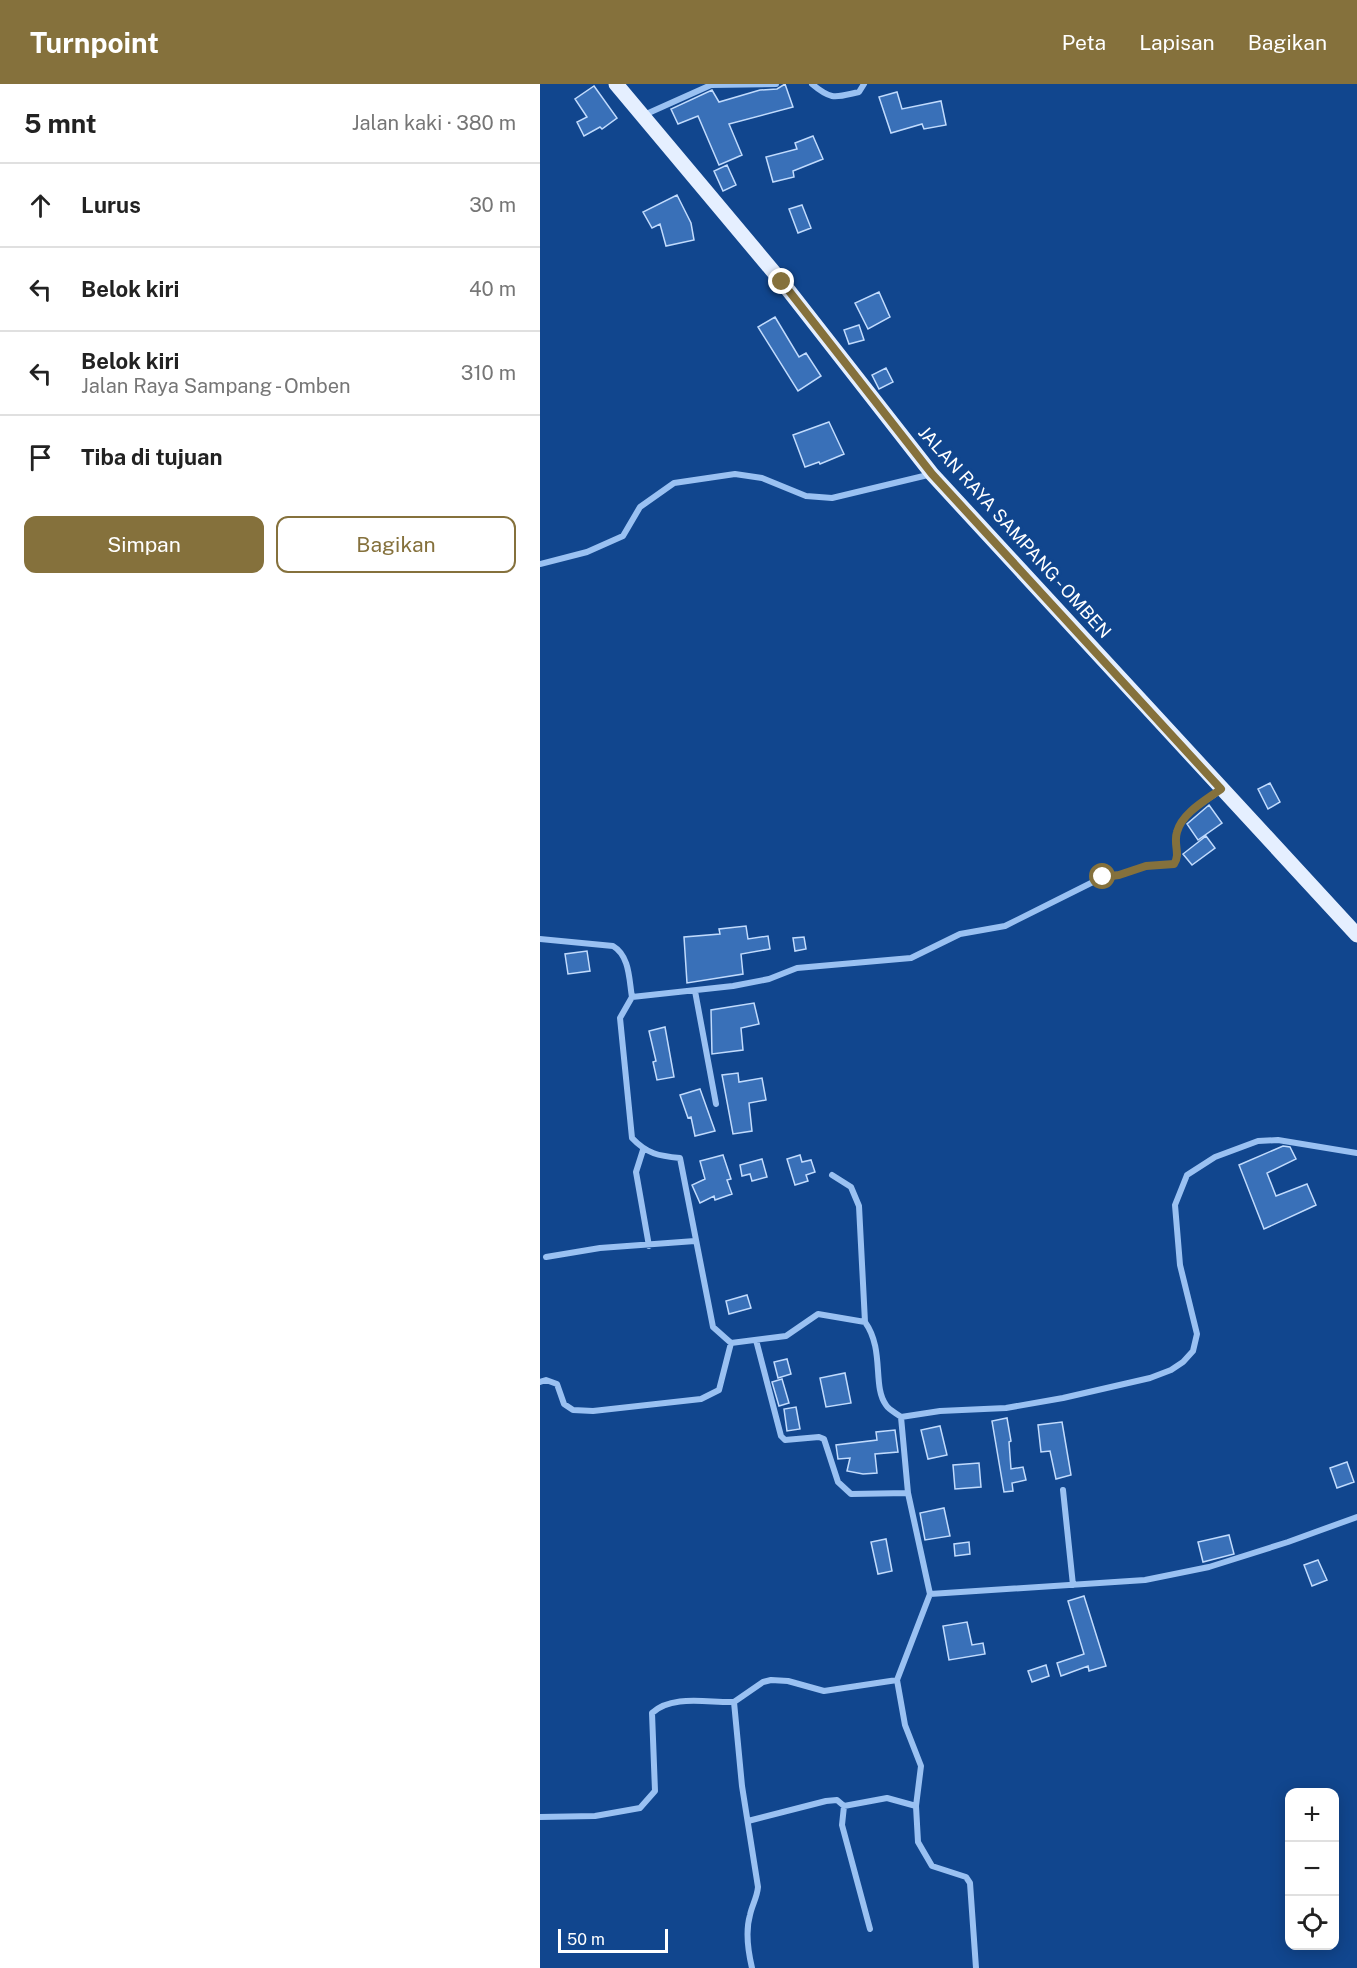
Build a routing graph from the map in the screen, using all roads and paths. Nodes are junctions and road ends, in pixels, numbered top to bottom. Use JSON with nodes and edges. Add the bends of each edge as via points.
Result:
{"nodes":[{"id":1,"x":616,"y":84,"type":"edge"},
{"id":2,"x":776,"y":84,"type":"edge"},
{"id":3,"x":812,"y":84,"type":"edge"},
{"id":4,"x":864,"y":84,"type":"edge"},
{"id":5,"x":644,"y":116,"type":"junction"},
{"id":6,"x":932,"y":474,"type":"junction"},
{"id":7,"x":540,"y":564,"type":"edge"},
{"id":8,"x":1221,"y":789,"type":"junction"},
{"id":9,"x":1357,"y":935,"type":"edge"},
{"id":10,"x":540,"y":939,"type":"edge"},
{"id":11,"x":695,"y":991,"type":"junction"},
{"id":12,"x":632,"y":997,"type":"junction"},
{"id":13,"x":716,"y":1104,"type":"dead end"},
{"id":14,"x":643,"y":1150,"type":"junction"},
{"id":15,"x":1357,"y":1153,"type":"edge"},
{"id":16,"x":832,"y":1175,"type":"dead end"},
{"id":17,"x":695,"y":1241,"type":"junction"},
{"id":18,"x":649,"y":1246,"type":"junction"},
{"id":19,"x":546,"y":1257,"type":"dead end"},
{"id":20,"x":865,"y":1322,"type":"junction"},
{"id":21,"x":756,"y":1340,"type":"junction"},
{"id":22,"x":731,"y":1343,"type":"junction"},
{"id":23,"x":540,"y":1382,"type":"edge"},
{"id":24,"x":901,"y":1417,"type":"junction"},
{"id":25,"x":1063,"y":1490,"type":"dead end"},
{"id":26,"x":908,"y":1492,"type":"junction"},
{"id":27,"x":1357,"y":1517,"type":"edge"},
{"id":28,"x":1073,"y":1585,"type":"junction"},
{"id":29,"x":930,"y":1594,"type":"junction"},
{"id":30,"x":897,"y":1680,"type":"junction"},
{"id":31,"x":735,"y":1702,"type":"junction"},
{"id":32,"x":844,"y":1806,"type":"junction"},
{"id":33,"x":916,"y":1806,"type":"junction"},
{"id":34,"x":540,"y":1817,"type":"edge"},
{"id":35,"x":748,"y":1821,"type":"junction"},
{"id":36,"x":870,"y":1929,"type":"dead end"},
{"id":37,"x":752,"y":1968,"type":"edge"},
{"id":38,"x":976,"y":1968,"type":"edge"}],
"edges":[{"from":1,"to":5,"type":"main road","name":"JALAN RAYA SAMPANG - OMBEN"},
{"from":2,"to":5,"type":"street","via":[[711,85]]},
{"from":3,"to":4,"type":"street","via":[[834,98],[859,92]]},
{"from":5,"to":6,"type":"main road","name":"JALAN RAYA SAMPANG - OMBEN","via":[[782,282]]},
{"from":6,"to":7,"type":"street","via":[[832,498],[806,496],[762,477],[735,474],[674,483],[640,507],[623,536],[587,552]]},
{"from":6,"to":8,"type":"main road","name":"JALAN RAYA SAMPANG - OMBEN"},
{"from":8,"to":9,"type":"main road","name":"JALAN RAYA SAMPANG - OMBEN"},
{"from":8,"to":11,"type":"street","via":[[1184,819],[1176,832],[1178,858],[1174,864],[1146,866],[1103,877],[1005,926],[960,934],[911,958],[797,968],[769,979]]},
{"from":10,"to":12,"type":"street","via":[[613,946],[620,951],[627,967]]},
{"from":11,"to":12,"type":"street"},
{"from":11,"to":13,"type":"street"},
{"from":12,"to":14,"type":"street","via":[[620,1018],[632,1138]]},
{"from":14,"to":17,"type":"street","via":[[680,1158]]},
{"from":14,"to":18,"type":"street","via":[[636,1172]]},
{"from":15,"to":24,"type":"street","via":[[1278,1140],[1258,1142],[1215,1157],[1187,1175],[1174,1205],[1180,1265],[1197,1334],[1193,1351],[1171,1370],[1150,1378],[1006,1408]]},
{"from":16,"to":20,"type":"street","via":[[851,1187],[859,1206]]},
{"from":17,"to":18,"type":"street"},
{"from":17,"to":22,"type":"street","via":[[713,1326]]},
{"from":18,"to":19,"type":"street","via":[[600,1248]]},
{"from":20,"to":21,"type":"street","via":[[818,1314],[786,1336]]},
{"from":20,"to":24,"type":"street","via":[[877,1344],[881,1396]]},
{"from":21,"to":22,"type":"street"},
{"from":21,"to":26,"type":"street","via":[[782,1436],[790,1441],[824,1439],[838,1482],[851,1494]]},
{"from":22,"to":23,"type":"street","via":[[719,1390],[701,1399],[573,1410],[564,1404],[557,1384]]},
{"from":24,"to":26,"type":"street"},
{"from":25,"to":28,"type":"street"},
{"from":26,"to":29,"type":"street"},
{"from":27,"to":28,"type":"street","via":[[1209,1567],[1145,1580]]},
{"from":28,"to":29,"type":"street"},
{"from":29,"to":30,"type":"street"},
{"from":30,"to":31,"type":"street","via":[[824,1691],[771,1680]]},
{"from":30,"to":33,"type":"street","via":[[905,1725],[921,1766]]},
{"from":31,"to":34,"type":"street","via":[[675,1701],[652,1713],[654,1791],[640,1808],[595,1816]]},
{"from":31,"to":35,"type":"street"},
{"from":32,"to":33,"type":"street","via":[[887,1798]]},
{"from":32,"to":35,"type":"street","via":[[837,1800],[826,1801]]},
{"from":32,"to":36,"type":"street","via":[[842,1825]]},
{"from":33,"to":38,"type":"street","via":[[918,1842],[932,1866],[966,1877],[970,1883]]},
{"from":35,"to":37,"type":"street","via":[[758,1887],[747,1928]]}]}
